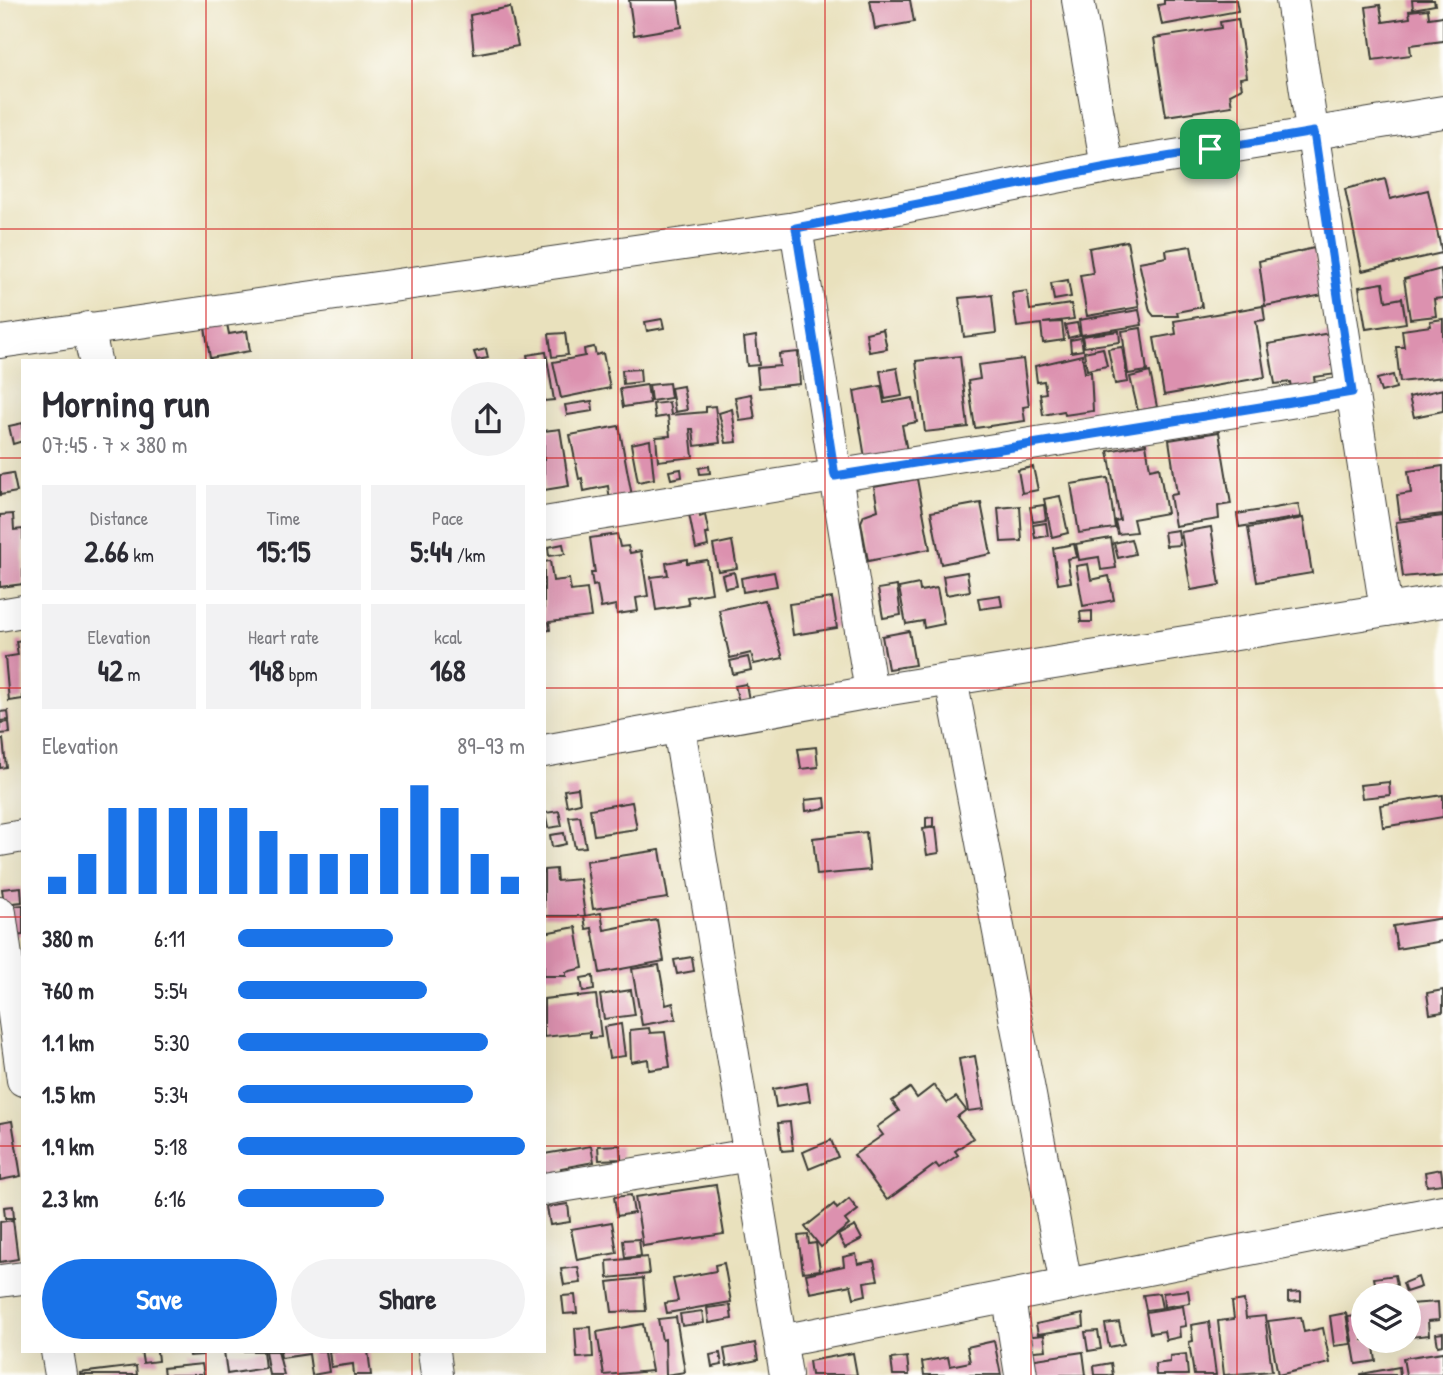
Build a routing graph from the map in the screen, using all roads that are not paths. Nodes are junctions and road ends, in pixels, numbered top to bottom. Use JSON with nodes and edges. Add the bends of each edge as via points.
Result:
{"nodes":[{"id":1,"x":1078,"y":0,"type":"edge"},
{"id":2,"x":1292,"y":0,"type":"edge"},
{"id":3,"x":1443,"y":112,"type":"edge"},
{"id":4,"x":1314,"y":132,"type":"junction"},
{"id":5,"x":1107,"y":167,"type":"junction"},
{"id":6,"x":796,"y":228,"type":"junction"},
{"id":7,"x":89,"y":328,"type":"junction"},
{"id":8,"x":0,"y":342,"type":"edge"},
{"id":9,"x":95,"y":359,"type":"edge"},
{"id":10,"x":1352,"y":392,"type":"junction"},
{"id":11,"x":835,"y":476,"type":"junction"},
{"id":12,"x":546,"y":523,"type":"edge"},
{"id":13,"x":1443,"y":601,"type":"edge"},
{"id":14,"x":1387,"y":610,"type":"junction"},
{"id":15,"x":21,"y":611,"type":"edge"},
{"id":16,"x":0,"y":615,"type":"edge"},
{"id":17,"x":951,"y":679,"type":"junction"},
{"id":18,"x":871,"y":692,"type":"junction"},
{"id":19,"x":679,"y":728,"type":"junction"},
{"id":20,"x":546,"y":751,"type":"edge"},
{"id":21,"x":21,"y":836,"type":"edge"},
{"id":22,"x":0,"y":840,"type":"edge"},
{"id":23,"x":0,"y":913,"type":"edge"},
{"id":24,"x":17,"y":1074,"type":"edge"},
{"id":25,"x":750,"y":1154,"type":"junction"},
{"id":26,"x":546,"y":1189,"type":"edge"},
{"id":27,"x":1443,"y":1211,"type":"edge"},
{"id":28,"x":21,"y":1278,"type":"edge"},
{"id":29,"x":0,"y":1281,"type":"edge"},
{"id":30,"x":1066,"y":1285,"type":"junction"},
{"id":31,"x":1009,"y":1298,"type":"junction"},
{"id":32,"x":781,"y":1341,"type":"junction"},
{"id":33,"x":57,"y":1353,"type":"edge"},
{"id":34,"x":435,"y":1353,"type":"edge"},
{"id":35,"x":61,"y":1375,"type":"edge"},
{"id":36,"x":437,"y":1375,"type":"edge"},
{"id":37,"x":786,"y":1375,"type":"edge"},
{"id":38,"x":1021,"y":1375,"type":"edge"}],
"edges":[{"from":1,"to":5,"type":"street"},
{"from":2,"to":4,"type":"street"},
{"from":3,"to":4,"type":"street"},
{"from":4,"to":5,"type":"street"},
{"from":4,"to":10,"type":"street"},
{"from":5,"to":6,"type":"street"},
{"from":6,"to":7,"type":"street"},
{"from":6,"to":11,"type":"street"},
{"from":7,"to":8,"type":"street"},
{"from":7,"to":9,"type":"street"},
{"from":10,"to":11,"type":"street"},
{"from":10,"to":14,"type":"street"},
{"from":11,"to":12,"type":"street"},
{"from":11,"to":18,"type":"street"},
{"from":13,"to":14,"type":"street"},
{"from":14,"to":17,"type":"street"},
{"from":15,"to":16,"type":"street"},
{"from":17,"to":18,"type":"street"},
{"from":17,"to":30,"type":"street"},
{"from":18,"to":19,"type":"street"},
{"from":19,"to":20,"type":"street"},
{"from":19,"to":25,"type":"street"},
{"from":21,"to":22,"type":"street"},
{"from":23,"to":24,"type":"street"},
{"from":25,"to":26,"type":"street"},
{"from":25,"to":32,"type":"street"},
{"from":27,"to":30,"type":"street"},
{"from":28,"to":29,"type":"street"},
{"from":30,"to":31,"type":"street"},
{"from":31,"to":32,"type":"street"},
{"from":31,"to":38,"type":"street"},
{"from":32,"to":37,"type":"street"},
{"from":33,"to":35,"type":"street"},
{"from":34,"to":36,"type":"street"}]}
